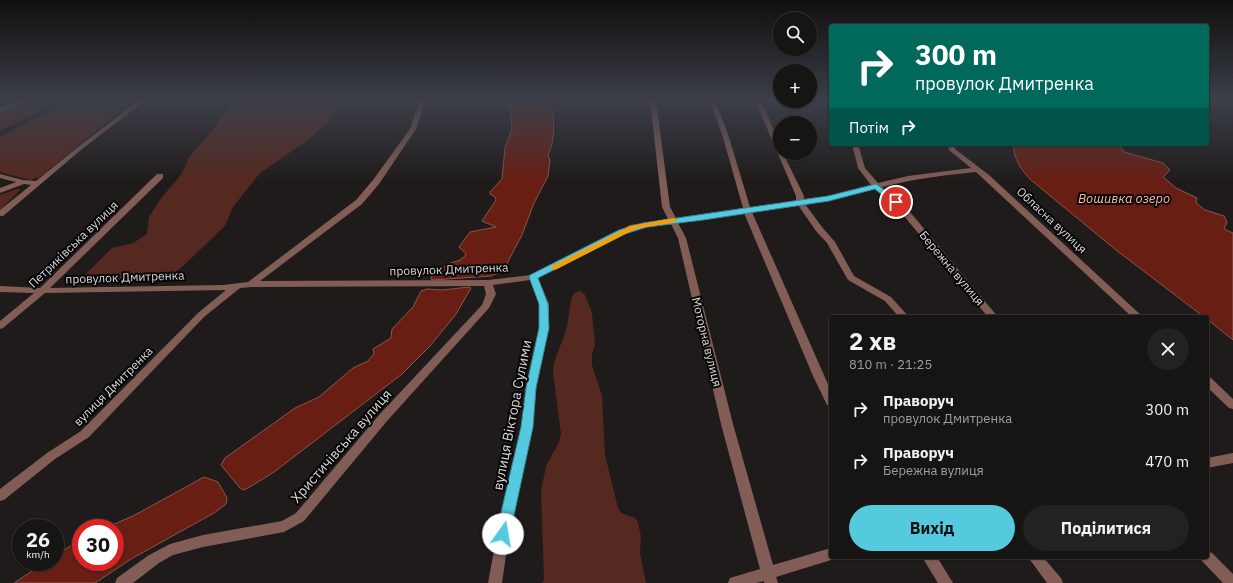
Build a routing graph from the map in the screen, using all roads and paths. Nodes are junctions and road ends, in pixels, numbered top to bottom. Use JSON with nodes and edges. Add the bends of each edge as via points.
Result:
{"nodes":[{"id":1,"x":107,"y":127,"type":"edge"},
{"id":2,"x":414,"y":127,"type":"edge"},
{"id":3,"x":657,"y":127,"type":"edge"},
{"id":4,"x":722,"y":127,"type":"edge"},
{"id":5,"x":856,"y":146,"type":"edge"},
{"id":6,"x":951,"y":146,"type":"edge"},
{"id":7,"x":783,"y":160,"type":"edge"},
{"id":8,"x":977,"y":170,"type":"junction"},
{"id":9,"x":0,"y":176,"type":"edge"},
{"id":10,"x":160,"y":176,"type":"dead end"},
{"id":11,"x":23,"y":182,"type":"junction"},
{"id":12,"x":38,"y":183,"type":"junction"},
{"id":13,"x":876,"y":186,"type":"junction"},
{"id":14,"x":0,"y":191,"type":"edge"},
{"id":15,"x":800,"y":202,"type":"junction"},
{"id":16,"x":746,"y":210,"type":"junction"},
{"id":17,"x":0,"y":214,"type":"edge"},
{"id":18,"x":673,"y":221,"type":"junction"},
{"id":19,"x":533,"y":277,"type":"junction"},
{"id":20,"x":488,"y":283,"type":"junction"},
{"id":21,"x":251,"y":284,"type":"junction"},
{"id":22,"x":237,"y":286,"type":"junction"},
{"id":23,"x":0,"y":289,"type":"edge"},
{"id":24,"x":43,"y":290,"type":"junction"},
{"id":25,"x":902,"y":315,"type":"edge"},
{"id":26,"x":991,"y":315,"type":"edge"},
{"id":27,"x":1136,"y":315,"type":"edge"},
{"id":28,"x":0,"y":326,"type":"edge"},
{"id":29,"x":1209,"y":383,"type":"edge"},
{"id":30,"x":829,"y":398,"type":"edge"},
{"id":31,"x":1233,"y":405,"type":"edge"},
{"id":32,"x":1233,"y":458,"type":"edge"},
{"id":33,"x":1209,"y":463,"type":"edge"},
{"id":34,"x":0,"y":496,"type":"edge"},
{"id":35,"x":829,"y":555,"type":"edge"},
{"id":36,"x":931,"y":559,"type":"edge"},
{"id":37,"x":1037,"y":559,"type":"edge"},
{"id":38,"x":1209,"y":559,"type":"edge"},
{"id":39,"x":769,"y":578,"type":"edge"},
{"id":40,"x":122,"y":583,"type":"edge"},
{"id":41,"x":495,"y":583,"type":"edge"},
{"id":42,"x":735,"y":583,"type":"edge"},
{"id":43,"x":946,"y":583,"type":"edge"},
{"id":44,"x":1056,"y":583,"type":"edge"},
{"id":45,"x":1232,"y":583,"type":"edge"}],
"edges":[{"from":1,"to":12,"type":"street"},
{"from":2,"to":21,"type":"street","via":[[359,202]]},
{"from":3,"to":18,"type":"street","name":"Моторна вулиця","via":[[666,207]]},
{"from":4,"to":16,"type":"street"},
{"from":5,"to":13,"type":"street","name":"Бережна вулиця","via":[[862,168]]},
{"from":6,"to":8,"type":"street","name":"Обласна вулиця","via":[[952,150]]},
{"from":7,"to":15,"type":"street","via":[[800,196]]},
{"from":8,"to":13,"type":"street","name":"провулок Дмитренка","via":[[941,173]]},
{"from":8,"to":27,"type":"street","name":"Обласна вулиця"},
{"from":9,"to":11,"type":"street"},
{"from":10,"to":24,"type":"street","name":"Петриківська вулиця"},
{"from":11,"to":12,"type":"street"},
{"from":11,"to":14,"type":"street"},
{"from":12,"to":17,"type":"street"},
{"from":13,"to":15,"type":"street","name":"провулок Дмитренка","via":[[837,197]]},
{"from":13,"to":26,"type":"street","name":"Бережна вулиця","via":[[902,208]]},
{"from":15,"to":16,"type":"street","name":"провулок Дмитренка"},
{"from":15,"to":25,"type":"street","via":[[831,242],[851,278],[888,299]]},
{"from":16,"to":18,"type":"street","name":"провулок Дмитренка"},
{"from":16,"to":30,"type":"street"},
{"from":18,"to":19,"type":"street","name":"провулок Дмитренка","via":[[633,227]]},
{"from":18,"to":39,"type":"street","name":"Моторна вулиця","via":[[682,238],[727,424]]},
{"from":19,"to":20,"type":"street","name":"провулок Дмитренка"},
{"from":19,"to":41,"type":"street","name":"вулиця Віктора Сулими","via":[[544,304],[544,328]]},
{"from":20,"to":21,"type":"street","name":"провулок Дмитренка"},
{"from":20,"to":40,"type":"street","name":"Христичівська вулиця","via":[[491,294],[486,306],[383,418],[300,517],[284,526],[170,550]]},
{"from":21,"to":22,"type":"street","name":"провулок Дмитренка"},
{"from":22,"to":24,"type":"street","name":"провулок Дмитренка"},
{"from":22,"to":34,"type":"street","name":"вулиця Дмитренка","via":[[201,315],[85,434],[51,456]]},
{"from":23,"to":24,"type":"street","name":"провулок Дмитренка"},
{"from":24,"to":28,"type":"street","name":"Петриківська вулиця"},
{"from":29,"to":31,"type":"street"},
{"from":32,"to":33,"type":"street"},
{"from":35,"to":39,"type":"street"},
{"from":36,"to":43,"type":"street"},
{"from":37,"to":44,"type":"street"},
{"from":38,"to":45,"type":"street"},
{"from":39,"to":42,"type":"street"}]}
